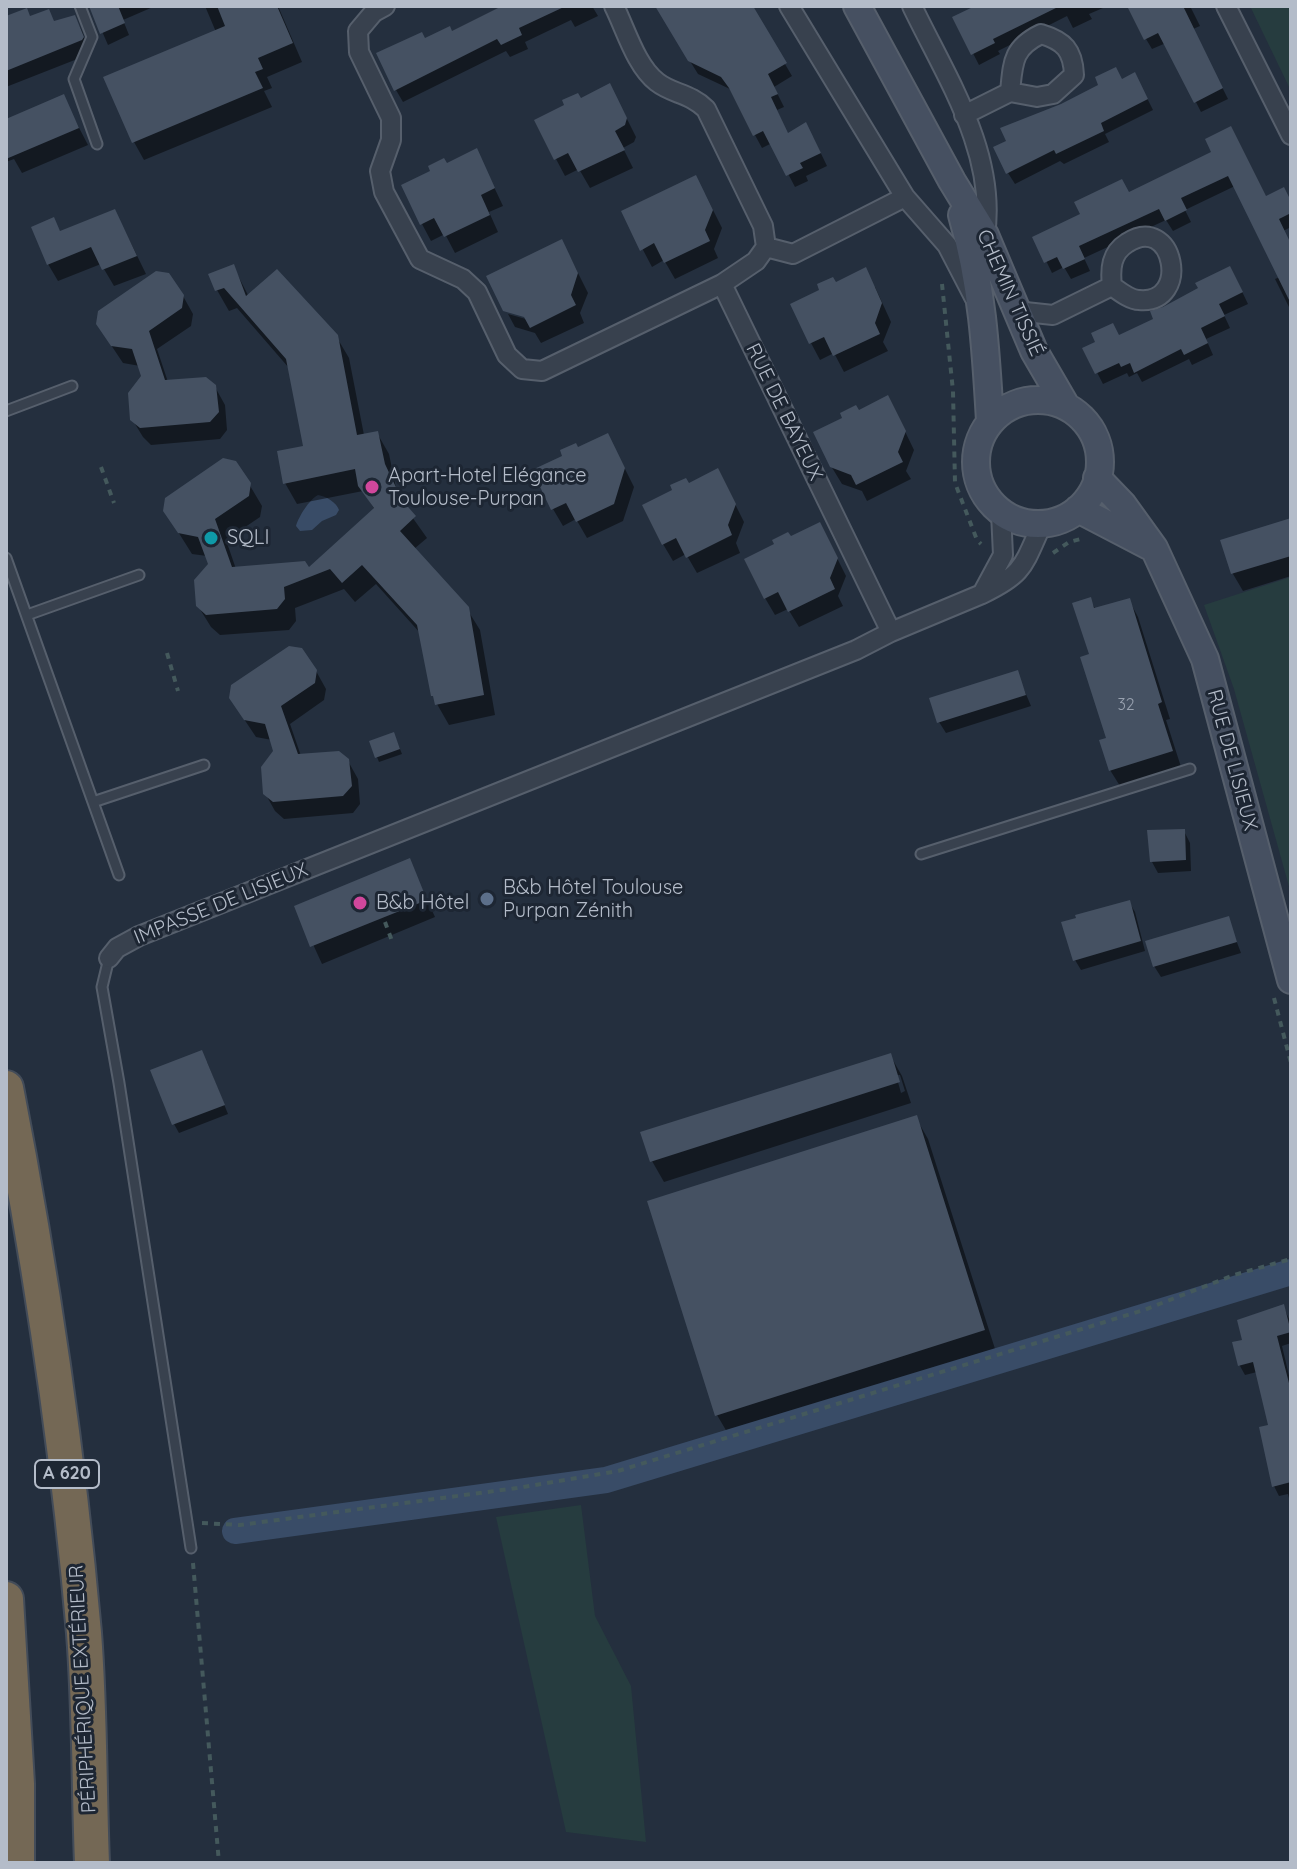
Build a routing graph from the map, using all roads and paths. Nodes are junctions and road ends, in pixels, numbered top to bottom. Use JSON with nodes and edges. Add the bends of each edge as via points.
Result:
{"nodes":[{"id":1,"x":80,"y":6,"type":"edge"},
{"id":2,"x":385,"y":6,"type":"edge"},
{"id":3,"x":614,"y":6,"type":"edge"},
{"id":4,"x":789,"y":6,"type":"edge"},
{"id":5,"x":857,"y":6,"type":"edge"},
{"id":6,"x":912,"y":6,"type":"edge"},
{"id":7,"x":1226,"y":6,"type":"edge"},
{"id":8,"x":1010,"y":92,"type":"dead end"},
{"id":9,"x":964,"y":115,"type":"junction"},
{"id":10,"x":1291,"y":135,"type":"edge"},
{"id":11,"x":97,"y":144,"type":"dead end"},
{"id":12,"x":952,"y":181,"type":"junction"},
{"id":13,"x":905,"y":197,"type":"junction"},
{"id":14,"x":985,"y":235,"type":"junction"},
{"id":15,"x":766,"y":247,"type":"junction"},
{"id":16,"x":722,"y":284,"type":"junction"},
{"id":17,"x":1112,"y":286,"type":"dead end"},
{"id":18,"x":1016,"y":311,"type":"junction"},
{"id":19,"x":1053,"y":315,"type":"junction"},
{"id":20,"x":984,"y":317,"type":"junction"},
{"id":21,"x":1034,"y":351,"type":"junction"},
{"id":22,"x":72,"y":386,"type":"dead end"},
{"id":23,"x":1066,"y":406,"type":"junction"},
{"id":24,"x":6,"y":411,"type":"edge"},
{"id":25,"x":990,"y":421,"type":"junction"},
{"id":26,"x":101,"y":467,"type":"dead end"},
{"id":27,"x":1097,"y":478,"type":"junction"},
{"id":28,"x":114,"y":503,"type":"dead end"},
{"id":29,"x":1078,"y":509,"type":"junction"},
{"id":30,"x":1001,"y":513,"type":"junction"},
{"id":31,"x":1042,"y":524,"type":"junction"},
{"id":32,"x":1154,"y":548,"type":"junction"},
{"id":33,"x":6,"y":558,"type":"edge"},
{"id":34,"x":139,"y":575,"type":"dead end"},
{"id":35,"x":982,"y":594,"type":"junction"},
{"id":36,"x":27,"y":615,"type":"junction"},
{"id":37,"x":891,"y":632,"type":"junction"},
{"id":38,"x":167,"y":653,"type":"dead end"},
{"id":39,"x":178,"y":691,"type":"dead end"},
{"id":40,"x":204,"y":765,"type":"dead end"},
{"id":41,"x":1190,"y":769,"type":"dead end"},
{"id":42,"x":93,"y":802,"type":"junction"},
{"id":43,"x":921,"y":854,"type":"dead end"},
{"id":44,"x":119,"y":875,"type":"dead end"},
{"id":45,"x":385,"y":922,"type":"dead end"},
{"id":46,"x":392,"y":941,"type":"dead end"},
{"id":47,"x":109,"y":958,"type":"joint"},
{"id":48,"x":1291,"y":980,"type":"edge"},
{"id":49,"x":6,"y":1088,"type":"edge"},
{"id":50,"x":1291,"y":1259,"type":"edge"},
{"id":51,"x":188,"y":1523,"type":"junction"},
{"id":52,"x":191,"y":1548,"type":"joint"},
{"id":53,"x":6,"y":1599,"type":"edge"},
{"id":54,"x":17,"y":1863,"type":"edge"},
{"id":55,"x":92,"y":1863,"type":"edge"},
{"id":56,"x":219,"y":1863,"type":"edge"}],
"edges":[{"from":1,"to":11,"type":"lane","via":[[92,37],[74,79]]},
{"from":2,"to":16,"type":"street","via":[[358,31],[359,52],[391,118],[391,140],[380,171],[384,192],[420,259],[463,279],[477,292],[507,355],[522,369],[542,371]]},
{"from":3,"to":15,"type":"street","via":[[643,66],[658,83],[695,98],[706,109],[763,226]]},
{"from":4,"to":13,"type":"street"},
{"from":5,"to":12,"type":"street","name":"CHEMIN TISSIÉ"},
{"from":6,"to":9,"type":"street"},
{"from":7,"to":10,"type":"street"},
{"from":8,"to":9,"type":"street"},
{"from":9,"to":14,"type":"street","via":[[984,166]]},
{"from":12,"to":14,"type":"street","name":"CHEMIN TISSIÉ"},
{"from":12,"to":20,"type":"street","name":"CHEMIN TISSIÉ"},
{"from":13,"to":15,"type":"street","via":[[793,254]]},
{"from":13,"to":20,"type":"street","via":[[947,245]]},
{"from":14,"to":18,"type":"street","name":"CHEMIN TISSIÉ"},
{"from":15,"to":16,"type":"street","via":[[756,261]]},
{"from":16,"to":37,"type":"street","name":"RUE DE BAYEUX"},
{"from":17,"to":19,"type":"street"},
{"from":18,"to":19,"type":"street"},
{"from":18,"to":21,"type":"street","name":"CHEMIN TISSIÉ"},
{"from":19,"to":21,"type":"street"},
{"from":20,"to":25,"type":"street","name":"CHEMIN TISSIÉ"},
{"from":21,"to":23,"type":"street","name":"CHEMIN TISSIÉ"},
{"from":22,"to":24,"type":"lane"},
{"from":23,"to":25,"type":"street","via":[[1035,399]]},
{"from":23,"to":27,"type":"street","via":[[1096,439]]},
{"from":25,"to":30,"type":"street","via":[[978,443],[976,471],[983,493]]},
{"from":26,"to":28,"type":"path"},
{"from":27,"to":29,"type":"street"},
{"from":27,"to":32,"type":"street","name":"RUE DE LISIEUX"},
{"from":29,"to":31,"type":"street"},
{"from":29,"to":32,"type":"street"},
{"from":30,"to":31,"type":"street"},
{"from":30,"to":35,"type":"street","via":[[1003,555]]},
{"from":31,"to":35,"type":"street","via":[[1019,570]]},
{"from":32,"to":48,"type":"street","name":"RUE DE LISIEUX","via":[[1205,659]]},
{"from":33,"to":36,"type":"lane"},
{"from":34,"to":36,"type":"lane"},
{"from":35,"to":37,"type":"street"},
{"from":36,"to":42,"type":"lane"},
{"from":37,"to":47,"type":"street","name":"IMPASSE DE LISIEUX","via":[[139,936]]},
{"from":38,"to":39,"type":"path"},
{"from":40,"to":42,"type":"lane"},
{"from":41,"to":43,"type":"lane"},
{"from":42,"to":44,"type":"lane"},
{"from":45,"to":46,"type":"path"},
{"from":47,"to":51,"type":"lane","name":"IMPASSE DE LISIEUX","via":[[102,987]]},
{"from":49,"to":55,"type":"highway","name":"PÉRIPHÉRIQUE EXTÉRIEUR","number":"A 620","via":[[68,1486],[84,1636]]},
{"from":50,"to":51,"type":"path","via":[[1144,1310],[618,1471],[240,1525]]},
{"from":51,"to":52,"type":"lane","name":"IMPASSE DE LISIEUX"},
{"from":52,"to":56,"type":"path"},
{"from":53,"to":54,"type":"highway"}]}
